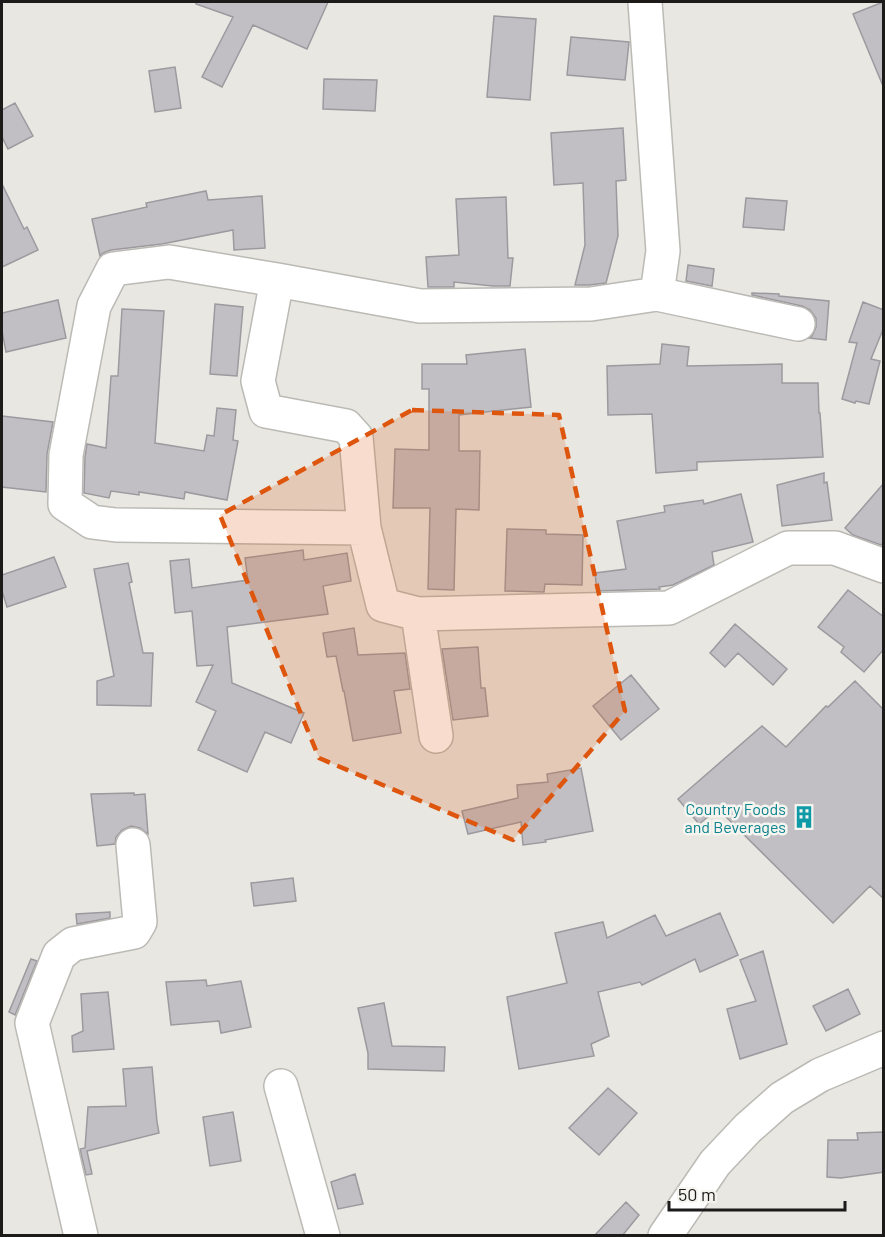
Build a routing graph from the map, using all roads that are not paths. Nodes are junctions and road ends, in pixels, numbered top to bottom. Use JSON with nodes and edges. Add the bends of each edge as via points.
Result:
{"nodes":[{"id":1,"x":645,"y":2,"type":"edge"},
{"id":2,"x":277,"y":280,"type":"junction"},
{"id":3,"x":657,"y":294,"type":"junction"},
{"id":4,"x":798,"y":324,"type":"dead end"},
{"id":5,"x":364,"y":528,"type":"junction"},
{"id":6,"x":884,"y":566,"type":"edge"},
{"id":7,"x":418,"y":614,"type":"junction"},
{"id":8,"x":436,"y":736,"type":"dead end"},
{"id":9,"x":133,"y":845,"type":"dead end"},
{"id":10,"x":884,"y":1047,"type":"edge"},
{"id":11,"x":281,"y":1086,"type":"dead end"},
{"id":12,"x":81,"y":1236,"type":"edge"},
{"id":13,"x":322,"y":1236,"type":"edge"},
{"id":14,"x":665,"y":1236,"type":"edge"}],
"edges":[{"from":1,"to":3,"type":"street","via":[[663,251]]},
{"from":2,"to":3,"type":"street","via":[[420,306],[591,304]]},
{"from":2,"to":5,"type":"street","via":[[258,381],[266,411],[346,426],[356,437]]},
{"from":2,"to":5,"type":"street","via":[[169,262],[113,269],[94,306],[66,455],[65,504],[92,522],[116,525]]},
{"from":3,"to":4,"type":"street"},
{"from":5,"to":7,"type":"street","via":[[383,606]]},
{"from":6,"to":7,"type":"street","via":[[835,548],[788,548],[669,608]]},
{"from":7,"to":8,"type":"street"},
{"from":9,"to":12,"type":"street","via":[[140,922],[134,932],[74,944],[59,955],[32,1023]]},
{"from":10,"to":14,"type":"street","via":[[820,1075],[782,1098],[715,1163]]},
{"from":11,"to":13,"type":"street"}]}
